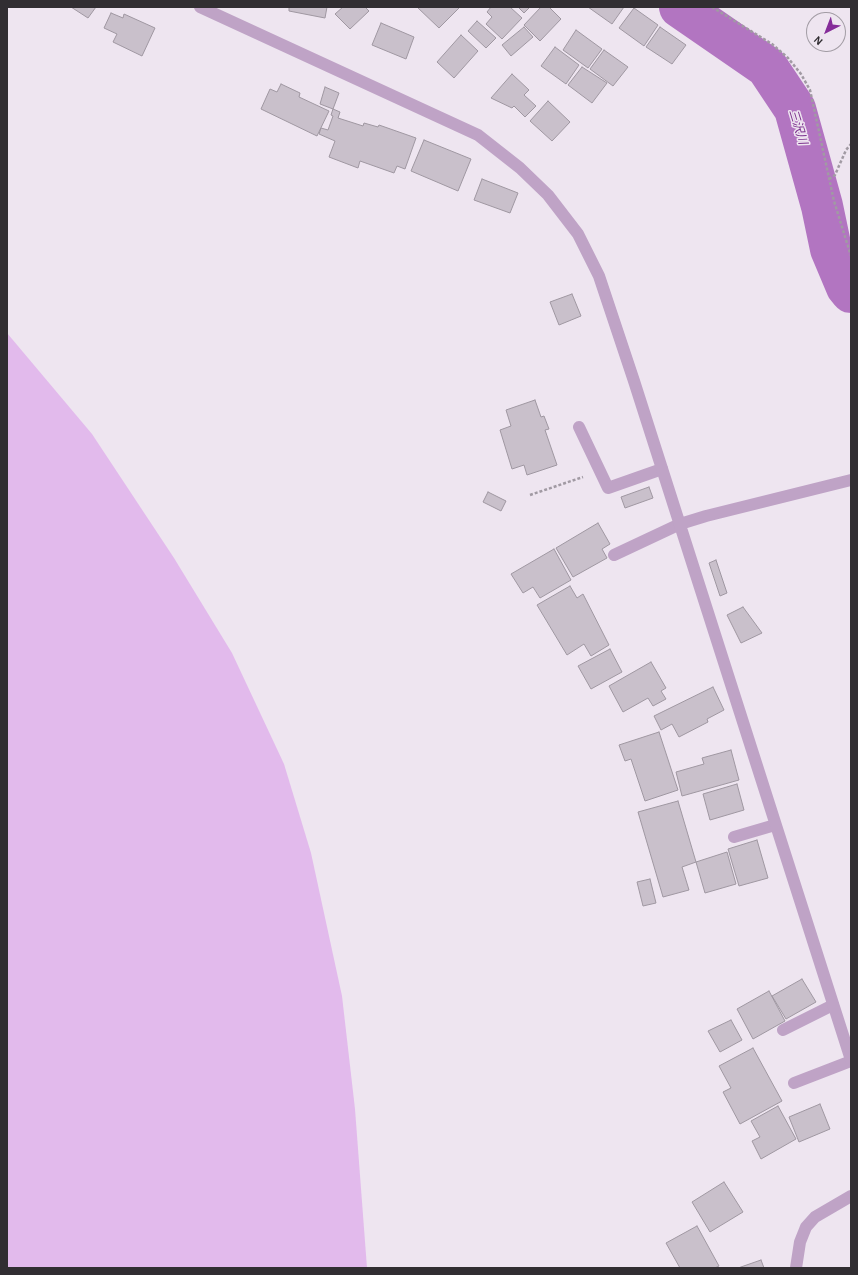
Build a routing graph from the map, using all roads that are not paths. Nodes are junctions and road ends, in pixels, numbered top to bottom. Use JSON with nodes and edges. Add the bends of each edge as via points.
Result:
{"nodes":[{"id":1,"x":200,"y":7,"type":"edge"},
{"id":2,"x":579,"y":427,"type":"dead end"},
{"id":3,"x":662,"y":469,"type":"junction"},
{"id":4,"x":851,"y":480,"type":"edge"},
{"id":5,"x":680,"y":524,"type":"junction"},
{"id":6,"x":614,"y":555,"type":"dead end"},
{"id":7,"x":775,"y":825,"type":"junction"},
{"id":8,"x":734,"y":837,"type":"dead end"},
{"id":9,"x":833,"y":1005,"type":"junction"},
{"id":10,"x":783,"y":1030,"type":"dead end"},
{"id":11,"x":851,"y":1061,"type":"edge"},
{"id":12,"x":794,"y":1083,"type":"dead end"},
{"id":13,"x":851,"y":1196,"type":"edge"},
{"id":14,"x":796,"y":1268,"type":"edge"}],
"edges":[{"from":1,"to":3,"type":"street","via":[[478,135],[520,168],[548,195],[578,234],[599,276]]},
{"from":2,"to":3,"type":"street","via":[[608,488]]},
{"from":3,"to":5,"type":"street"},
{"from":4,"to":5,"type":"street"},
{"from":5,"to":6,"type":"street"},
{"from":5,"to":7,"type":"street"},
{"from":7,"to":8,"type":"street"},
{"from":7,"to":9,"type":"street"},
{"from":9,"to":10,"type":"street"},
{"from":9,"to":11,"type":"street"},
{"from":11,"to":12,"type":"street"},
{"from":13,"to":14,"type":"street","via":[[816,1217],[806,1227],[800,1242]]}]}
